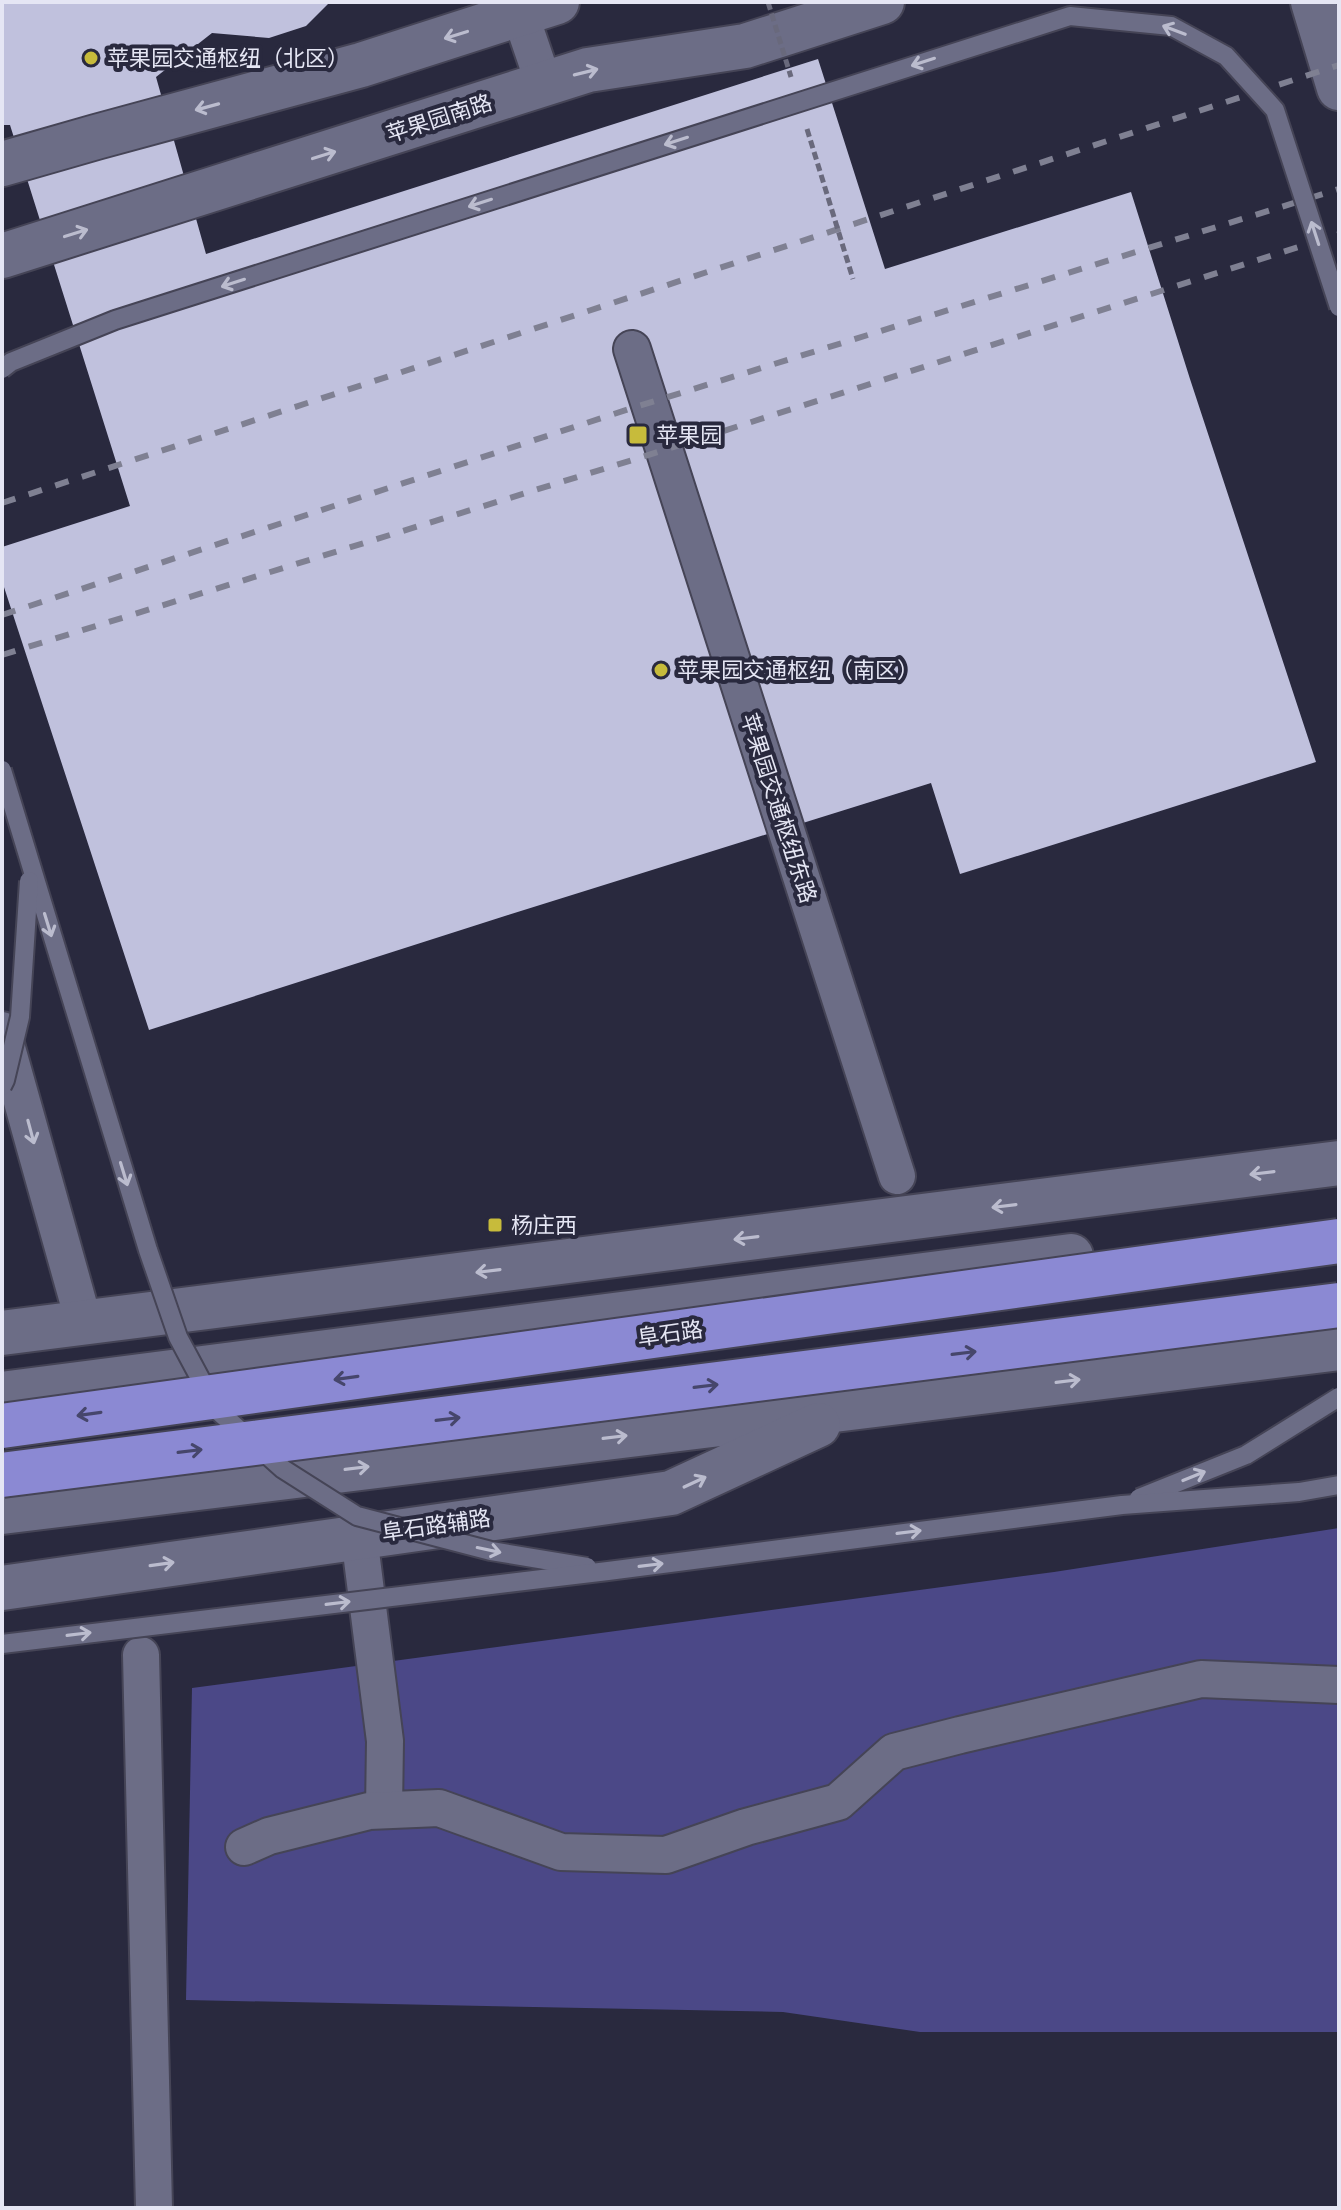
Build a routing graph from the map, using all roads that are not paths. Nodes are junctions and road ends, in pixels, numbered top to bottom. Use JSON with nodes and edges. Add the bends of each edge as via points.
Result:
{"nodes":[{"id":1,"x":882,"y":2,"type":"edge"},
{"id":2,"x":1313,"y":2,"type":"edge"},
{"id":3,"x":531,"y":6,"type":"edge"},
{"id":4,"x":544,"y":84,"type":"junction"},
{"id":5,"x":1339,"y":88,"type":"edge"},
{"id":6,"x":2,"y":164,"type":"edge"},
{"id":7,"x":2,"y":256,"type":"edge"},
{"id":8,"x":1339,"y":307,"type":"edge"},
{"id":9,"x":632,"y":349,"type":"dead end"},
{"id":10,"x":2,"y":369,"type":"edge"},
{"id":11,"x":2,"y":770,"type":"edge"},
{"id":12,"x":30,"y":866,"type":"junction"},
{"id":13,"x":2,"y":1030,"type":"edge"},
{"id":14,"x":2,"y":1086,"type":"edge"},
{"id":15,"x":1339,"y":1163,"type":"edge"},
{"id":16,"x":897,"y":1176,"type":"dead end"},
{"id":17,"x":1339,"y":1222,"type":"edge"},
{"id":18,"x":1339,"y":1241,"type":"edge"},
{"id":19,"x":1339,"y":1305,"type":"edge"},
{"id":20,"x":84,"y":1323,"type":"junction"},
{"id":21,"x":2,"y":1333,"type":"edge"},
{"id":22,"x":1339,"y":1348,"type":"edge"},
{"id":23,"x":2,"y":1394,"type":"edge"},
{"id":24,"x":1339,"y":1397,"type":"edge"},
{"id":25,"x":854,"y":1408,"type":"junction"},
{"id":26,"x":2,"y":1426,"type":"edge"},
{"id":27,"x":2,"y":1475,"type":"edge"},
{"id":28,"x":1339,"y":1485,"type":"edge"},
{"id":29,"x":1122,"y":1505,"type":"junction"},
{"id":30,"x":2,"y":1512,"type":"edge"},
{"id":31,"x":359,"y":1536,"type":"junction"},
{"id":32,"x":608,"y":1571,"type":"junction"},
{"id":33,"x":2,"y":1588,"type":"edge"},
{"id":34,"x":2,"y":1644,"type":"edge"},
{"id":35,"x":141,"y":1655,"type":"dead end"},
{"id":36,"x":1339,"y":1685,"type":"edge"},
{"id":37,"x":384,"y":1810,"type":"junction"},
{"id":38,"x":244,"y":1847,"type":"dead end"},
{"id":39,"x":154,"y":2208,"type":"edge"}],
"edges":[{"from":4,"to":1,"type":"main road","name":"苹果园南路","one_way":true,"via":[[588,70],[745,46]]},
{"from":2,"to":5,"type":"main road"},
{"from":3,"to":4,"type":"street"},
{"from":3,"to":6,"type":"main road","one_way":true,"via":[[361,65]]},
{"from":7,"to":4,"type":"main road","name":"苹果园南路","one_way":true},
{"from":8,"to":10,"type":"lane","one_way":true,"bridge":true,"via":[[1275,110],[1226,56],[1171,26],[1070,16],[115,320]]},
{"from":9,"to":16,"type":"street","name":"苹果园交通枢纽东路"},
{"from":11,"to":12,"type":"lane","bridge":true},
{"from":12,"to":14,"type":"lane","bridge":true,"via":[[20,1017]]},
{"from":12,"to":32,"type":"lane","one_way":true,"bridge":true,"via":[[148,1250],[178,1337],[217,1410],[283,1469],[357,1516],[491,1551]]},
{"from":13,"to":20,"type":"street","one_way":true},
{"from":15,"to":20,"type":"main road","one_way":true},
{"from":17,"to":23,"type":"main road","name":"阜石路"},
{"from":18,"to":26,"type":"highway","name":"阜石路","one_way":true,"bridge":true},
{"from":27,"to":19,"type":"highway","one_way":true,"bridge":true},
{"from":20,"to":21,"type":"main road"},
{"from":25,"to":22,"type":"main road","one_way":true},
{"from":29,"to":24,"type":"lane","one_way":true,"bridge":true,"via":[[1246,1455]]},
{"from":30,"to":25,"type":"main road","one_way":true},
{"from":31,"to":25,"type":"main road","name":"阜石路辅路","one_way":true,"via":[[671,1493]]},
{"from":28,"to":29,"type":"lane","bridge":true},
{"from":32,"to":29,"type":"lane","one_way":true,"bridge":true},
{"from":33,"to":31,"type":"main road","name":"阜石路辅路","one_way":true},
{"from":31,"to":37,"type":"street","via":[[385,1741]]},
{"from":34,"to":32,"type":"lane","one_way":true,"bridge":true},
{"from":35,"to":39,"type":"street"},
{"from":36,"to":37,"type":"street","via":[[1201,1679],[960,1735],[894,1752],[838,1802],[666,1855],[561,1852],[439,1808]]},
{"from":37,"to":38,"type":"street","via":[[269,1836]]}]}
